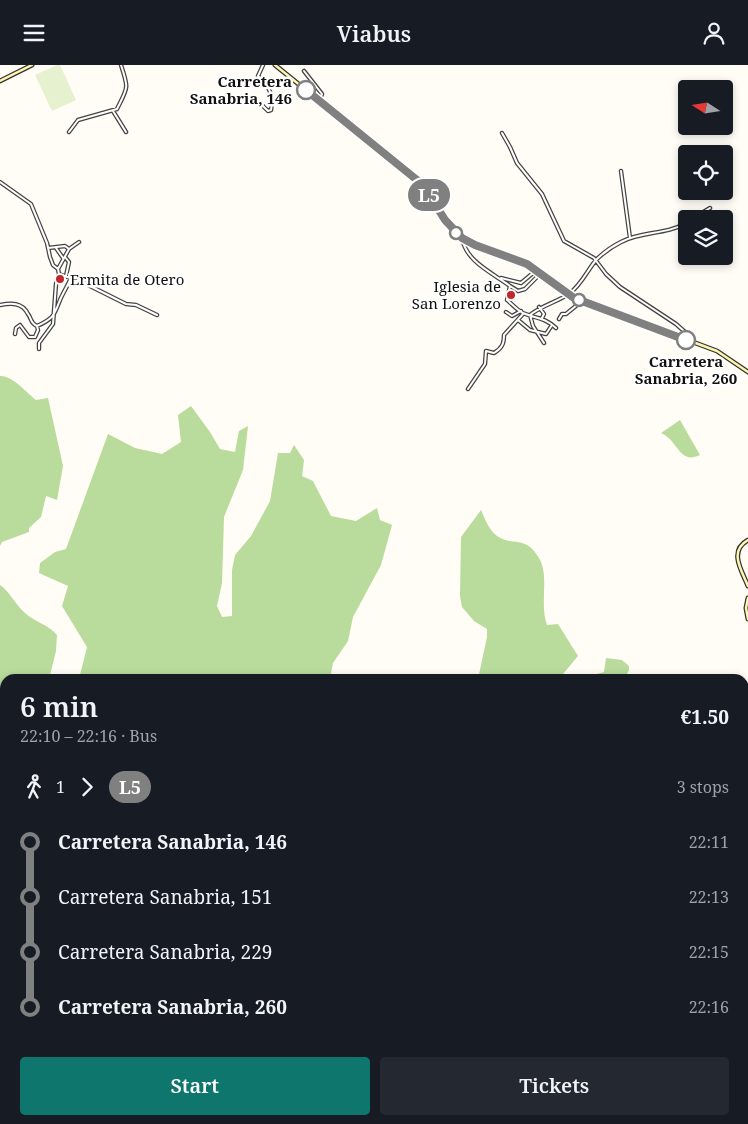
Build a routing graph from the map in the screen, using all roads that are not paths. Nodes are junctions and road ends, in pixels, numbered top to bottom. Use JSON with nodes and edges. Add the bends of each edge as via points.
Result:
{"nodes":[{"id":1,"x":30,"y":65,"type":"edge"},
{"id":2,"x":121,"y":65,"type":"edge"},
{"id":3,"x":263,"y":65,"type":"edge"},
{"id":4,"x":274,"y":65,"type":"edge"},
{"id":5,"x":304,"y":71,"type":"dead end"},
{"id":6,"x":0,"y":81,"type":"edge"},
{"id":7,"x":319,"y":101,"type":"junction"},
{"id":8,"x":263,"y":106,"type":"dead end"},
{"id":9,"x":113,"y":111,"type":"junction"},
{"id":10,"x":69,"y":132,"type":"dead end"},
{"id":11,"x":126,"y":132,"type":"dead end"},
{"id":12,"x":502,"y":133,"type":"dead end"},
{"id":13,"x":621,"y":171,"type":"dead end"},
{"id":14,"x":0,"y":182,"type":"edge"},
{"id":15,"x":710,"y":208,"type":"dead end"},
{"id":16,"x":707,"y":210,"type":"edge"},
{"id":17,"x":678,"y":228,"type":"edge"},
{"id":18,"x":462,"y":238,"type":"junction"},
{"id":19,"x":630,"y":238,"type":"junction"},
{"id":20,"x":78,"y":242,"type":"dead end"},
{"id":21,"x":56,"y":248,"type":"junction"},
{"id":22,"x":47,"y":249,"type":"junction"},
{"id":23,"x":69,"y":249,"type":"junction"},
{"id":24,"x":64,"y":257,"type":"junction"},
{"id":25,"x":595,"y":262,"type":"junction"},
{"id":26,"x":58,"y":269,"type":"junction"},
{"id":27,"x":59,"y":274,"type":"junction"},
{"id":28,"x":66,"y":275,"type":"junction"},
{"id":29,"x":540,"y":275,"type":"junction"},
{"id":30,"x":498,"y":277,"type":"junction"},
{"id":31,"x":71,"y":278,"type":"junction"},
{"id":32,"x":515,"y":283,"type":"junction"},
{"id":33,"x":511,"y":287,"type":"junction"},
{"id":34,"x":569,"y":294,"type":"junction"},
{"id":35,"x":582,"y":301,"type":"junction"},
{"id":36,"x":0,"y":305,"type":"edge"},
{"id":37,"x":539,"y":307,"type":"junction"},
{"id":38,"x":506,"y":312,"type":"dead end"},
{"id":39,"x":522,"y":312,"type":"junction"},
{"id":40,"x":157,"y":315,"type":"dead end"},
{"id":41,"x":530,"y":315,"type":"junction"},
{"id":42,"x":54,"y":316,"type":"junction"},
{"id":43,"x":542,"y":318,"type":"junction"},
{"id":44,"x":560,"y":319,"type":"dead end"},
{"id":45,"x":518,"y":320,"type":"junction"},
{"id":46,"x":552,"y":325,"type":"junction"},
{"id":47,"x":37,"y":327,"type":"junction"},
{"id":48,"x":556,"y":328,"type":"dead end"},
{"id":49,"x":536,"y":331,"type":"junction"},
{"id":50,"x":16,"y":334,"type":"dead end"},
{"id":51,"x":688,"y":341,"type":"junction"},
{"id":52,"x":544,"y":343,"type":"dead end"},
{"id":53,"x":39,"y":349,"type":"dead end"},
{"id":54,"x":748,"y":372,"type":"edge"},
{"id":55,"x":468,"y":389,"type":"dead end"},
{"id":56,"x":748,"y":541,"type":"edge"},
{"id":57,"x":748,"y":586,"type":"edge"},
{"id":58,"x":748,"y":598,"type":"edge"},
{"id":59,"x":748,"y":619,"type":"edge"}],
"edges":[{"from":1,"to":6,"type":"street"},
{"from":2,"to":9,"type":"street","via":[[127,90]]},
{"from":3,"to":8,"type":"street","via":[[258,76],[267,84],[273,103],[268,111]]},
{"from":4,"to":7,"type":"street"},
{"from":5,"to":7,"type":"street","via":[[322,93]]},
{"from":7,"to":18,"type":"street","via":[[425,188],[445,220]]},
{"from":9,"to":10,"type":"street","via":[[78,120]]},
{"from":9,"to":11,"type":"street"},
{"from":12,"to":25,"type":"street","via":[[517,163],[542,194],[564,241],[594,258]]},
{"from":13,"to":19,"type":"street"},
{"from":14,"to":22,"type":"street","via":[[31,204]]},
{"from":15,"to":16,"type":"street"},
{"from":17,"to":19,"type":"street"},
{"from":18,"to":29,"type":"street","via":[[518,259]]},
{"from":18,"to":30,"type":"street","via":[[476,263]]},
{"from":19,"to":25,"type":"street"},
{"from":20,"to":23,"type":"street"},
{"from":21,"to":22,"type":"street"},
{"from":21,"to":23,"type":"street","via":[[65,246]]},
{"from":21,"to":24,"type":"street"},
{"from":22,"to":26,"type":"street"},
{"from":23,"to":24,"type":"street"},
{"from":24,"to":26,"type":"street"},
{"from":24,"to":28,"type":"street","via":[[69,262]]},
{"from":25,"to":34,"type":"street"},
{"from":25,"to":51,"type":"street","via":[[620,287],[682,329]]},
{"from":26,"to":27,"type":"street"},
{"from":27,"to":28,"type":"street"},
{"from":27,"to":42,"type":"street"},
{"from":28,"to":31,"type":"street"},
{"from":29,"to":32,"type":"street","via":[[534,273],[521,283]]},
{"from":29,"to":33,"type":"street","via":[[525,289],[518,291]]},
{"from":29,"to":34,"type":"street"},
{"from":30,"to":32,"type":"street"},
{"from":30,"to":33,"type":"street"},
{"from":31,"to":40,"type":"street"},
{"from":31,"to":42,"type":"street"},
{"from":32,"to":33,"type":"street"},
{"from":33,"to":39,"type":"street","via":[[506,300]]},
{"from":34,"to":35,"type":"street"},
{"from":34,"to":37,"type":"street"},
{"from":35,"to":44,"type":"street","via":[[562,314]]},
{"from":35,"to":51,"type":"street"},
{"from":36,"to":47,"type":"street","via":[[13,303],[24,308]]},
{"from":37,"to":41,"type":"street"},
{"from":37,"to":43,"type":"street","via":[[544,314]]},
{"from":38,"to":39,"type":"street","via":[[512,316]]},
{"from":39,"to":41,"type":"street"},
{"from":39,"to":45,"type":"street"},
{"from":41,"to":43,"type":"street"},
{"from":41,"to":49,"type":"street"},
{"from":42,"to":47,"type":"street"},
{"from":42,"to":53,"type":"street","via":[[52,327],[39,343]]},
{"from":43,"to":46,"type":"street"},
{"from":45,"to":49,"type":"street"},
{"from":45,"to":55,"type":"street","via":[[504,335],[500,349],[494,353],[486,351],[485,364]]},
{"from":46,"to":48,"type":"street"},
{"from":46,"to":49,"type":"street","via":[[546,334]]},
{"from":47,"to":50,"type":"street","via":[[35,337],[29,337],[20,325]]},
{"from":49,"to":52,"type":"street"},
{"from":51,"to":54,"type":"street","via":[[717,351]]},
{"from":56,"to":57,"type":"street","via":[[737,553]]},
{"from":58,"to":59,"type":"street"}]}
